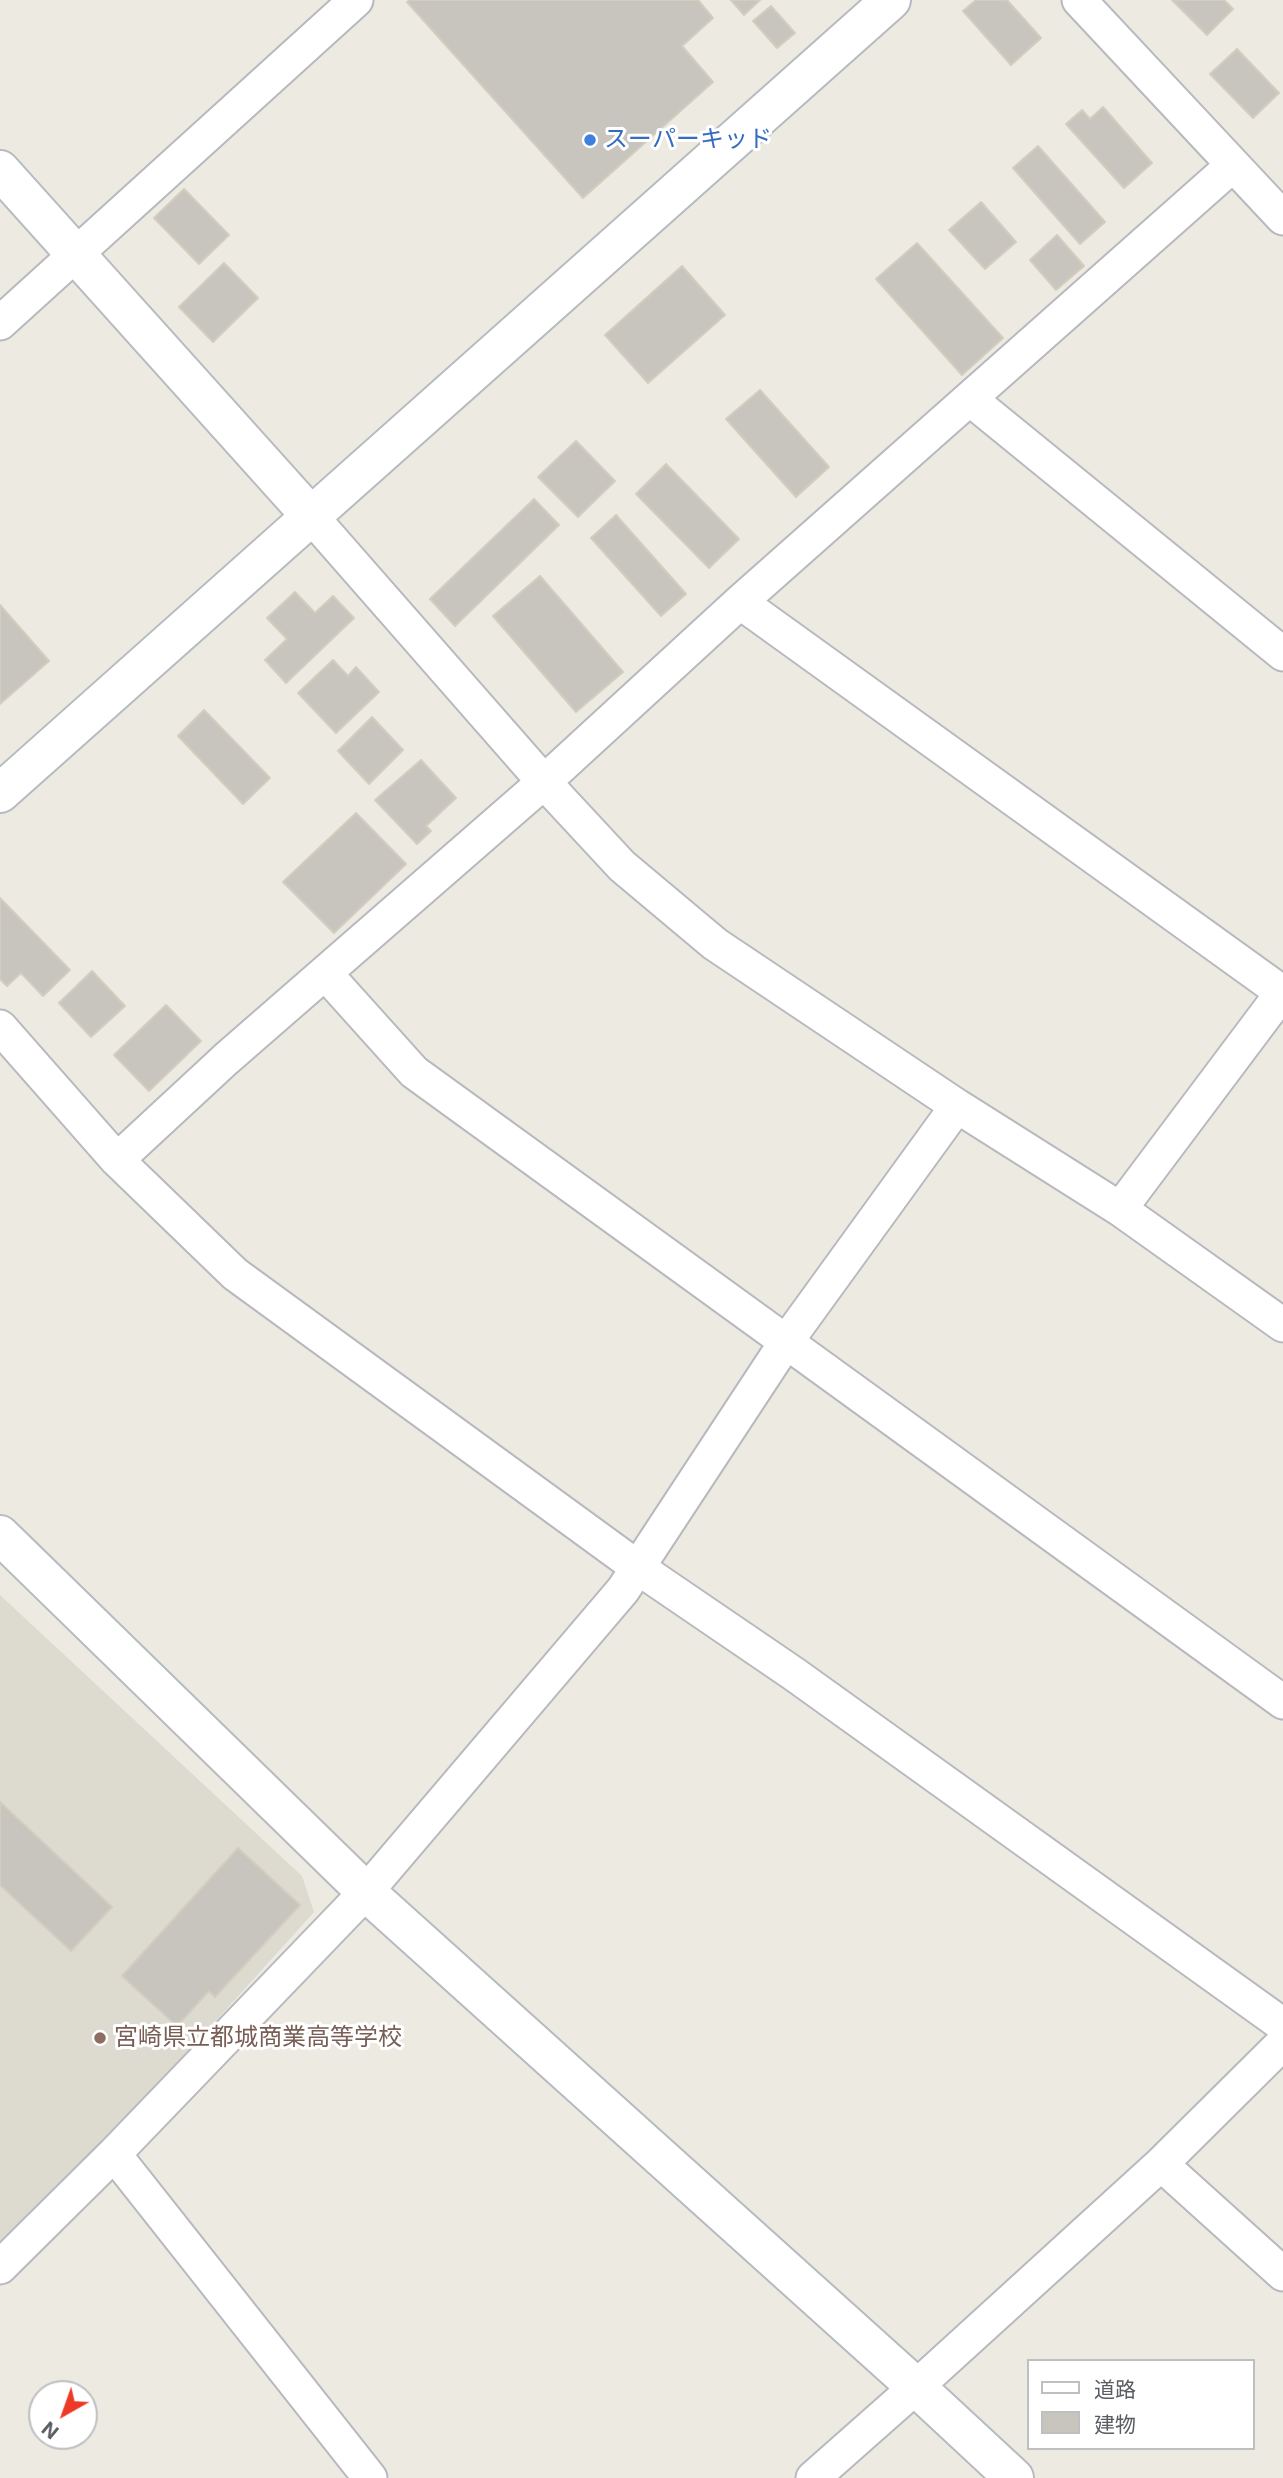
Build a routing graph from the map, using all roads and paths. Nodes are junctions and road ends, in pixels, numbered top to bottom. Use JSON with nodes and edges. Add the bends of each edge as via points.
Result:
{"nodes":[{"id":1,"x":356,"y":0,"type":"edge"},
{"id":2,"x":891,"y":0,"type":"edge"},
{"id":3,"x":1079,"y":0,"type":"edge"},
{"id":4,"x":1233,"y":165,"type":"junction"},
{"id":5,"x":0,"y":170,"type":"edge"},
{"id":6,"x":1283,"y":218,"type":"edge"},
{"id":7,"x":76,"y":256,"type":"junction"},
{"id":8,"x":0,"y":323,"type":"edge"},
{"id":9,"x":970,"y":399,"type":"junction"},
{"id":10,"x":310,"y":515,"type":"junction"},
{"id":11,"x":740,"y":602,"type":"junction"},
{"id":12,"x":1283,"y":654,"type":"edge"},
{"id":13,"x":544,"y":782,"type":"junction"},
{"id":14,"x":0,"y":793,"type":"edge"},
{"id":15,"x":325,"y":973,"type":"junction"},
{"id":16,"x":1283,"y":993,"type":"edge"},
{"id":17,"x":0,"y":1027,"type":"edge"},
{"id":18,"x":957,"y":1106,"type":"junction"},
{"id":19,"x":117,"y":1160,"type":"junction"},
{"id":20,"x":1120,"y":1209,"type":"junction"},
{"id":21,"x":1283,"y":1325,"type":"edge"},
{"id":22,"x":786,"y":1342,"type":"junction"},
{"id":23,"x":0,"y":1535,"type":"edge"},
{"id":24,"x":637,"y":1567,"type":"junction"},
{"id":25,"x":1283,"y":1702,"type":"edge"},
{"id":26,"x":366,"y":1892,"type":"junction"},
{"id":27,"x":1283,"y":2025,"type":"edge"},
{"id":28,"x":1283,"y":2043,"type":"edge"},
{"id":29,"x":114,"y":2154,"type":"junction"},
{"id":30,"x":1161,"y":2164,"type":"junction"},
{"id":31,"x":0,"y":2267,"type":"edge"},
{"id":32,"x":1283,"y":2274,"type":"edge"},
{"id":33,"x":916,"y":2387,"type":"junction"},
{"id":34,"x":370,"y":2478,"type":"edge"},
{"id":35,"x":813,"y":2478,"type":"edge"},
{"id":36,"x":1014,"y":2478,"type":"edge"}],
"edges":[{"from":1,"to":7,"type":"street"},
{"from":2,"to":10,"type":"street"},
{"from":3,"to":4,"type":"street"},
{"from":4,"to":6,"type":"street"},
{"from":4,"to":9,"type":"street"},
{"from":5,"to":7,"type":"street"},
{"from":7,"to":8,"type":"street"},
{"from":7,"to":10,"type":"street"},
{"from":9,"to":11,"type":"street"},
{"from":9,"to":12,"type":"street"},
{"from":10,"to":13,"type":"street"},
{"from":10,"to":14,"type":"street"},
{"from":11,"to":13,"type":"street"},
{"from":11,"to":16,"type":"street"},
{"from":13,"to":15,"type":"street"},
{"from":13,"to":18,"type":"street","via":[[622,866],[715,944]]},
{"from":15,"to":19,"type":"street"},
{"from":15,"to":22,"type":"street","via":[[414,1072]]},
{"from":16,"to":20,"type":"street"},
{"from":17,"to":19,"type":"street"},
{"from":18,"to":20,"type":"street"},
{"from":18,"to":22,"type":"street"},
{"from":19,"to":24,"type":"street","via":[[235,1274]]},
{"from":20,"to":21,"type":"street"},
{"from":22,"to":24,"type":"street"},
{"from":22,"to":25,"type":"street"},
{"from":23,"to":26,"type":"street"},
{"from":24,"to":26,"type":"street","via":[[623,1590]]},
{"from":24,"to":27,"type":"street"},
{"from":26,"to":29,"type":"street"},
{"from":26,"to":33,"type":"street"},
{"from":28,"to":30,"type":"street"},
{"from":29,"to":31,"type":"street"},
{"from":29,"to":34,"type":"street"},
{"from":30,"to":32,"type":"street"},
{"from":30,"to":33,"type":"street"},
{"from":33,"to":35,"type":"street"},
{"from":33,"to":36,"type":"street"}]}
